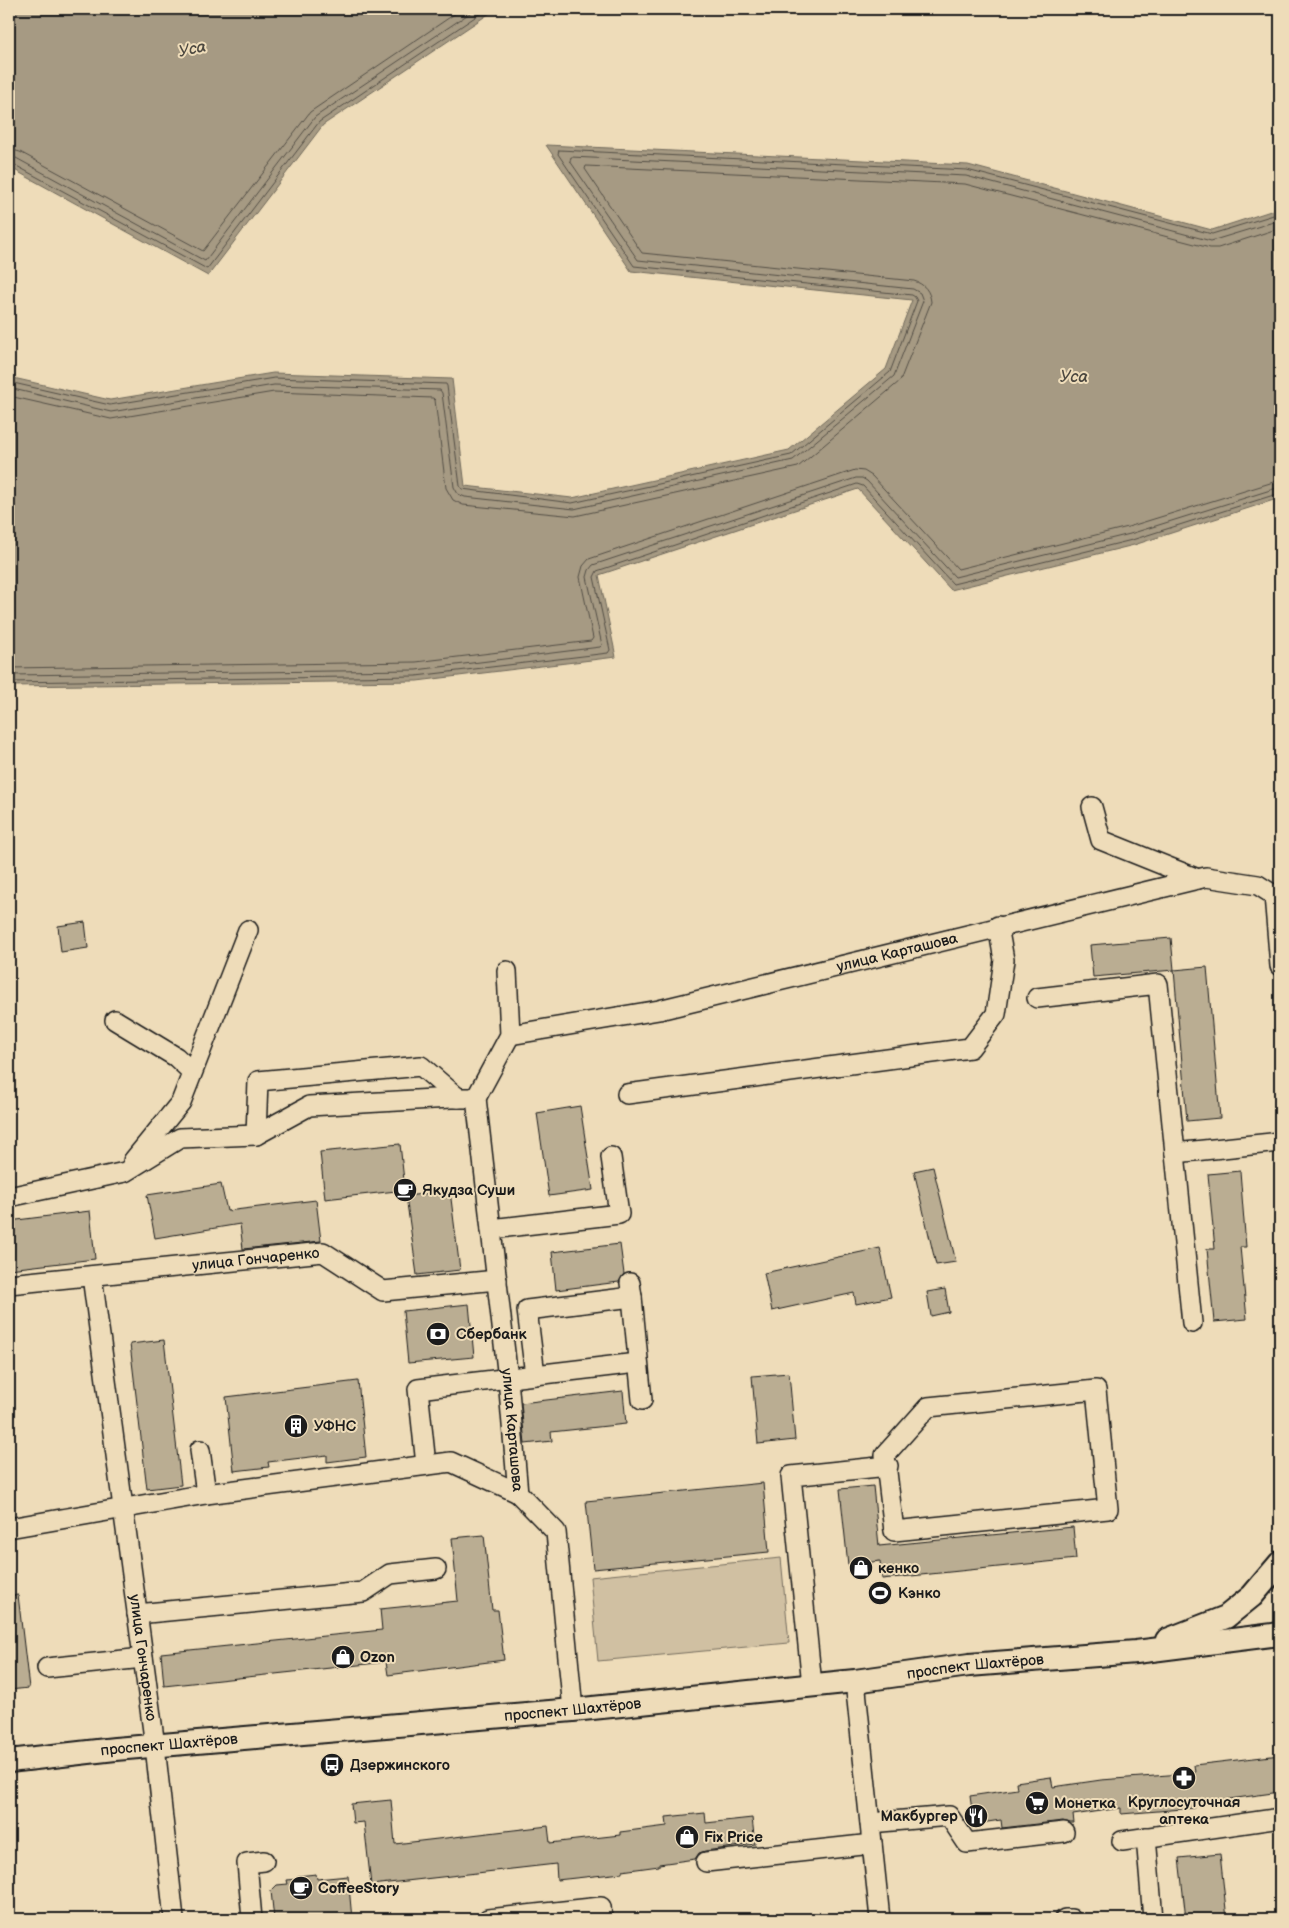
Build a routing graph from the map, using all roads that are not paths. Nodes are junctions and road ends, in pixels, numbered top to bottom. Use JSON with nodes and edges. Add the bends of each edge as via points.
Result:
{"nodes":[{"id":1,"x":1092,"y":807,"type":"dead end"},
{"id":2,"x":1198,"y":878,"type":"junction"},
{"id":3,"x":1277,"y":897,"type":"edge"},
{"id":4,"x":998,"y":926,"type":"junction"},
{"id":5,"x":248,"y":930,"type":"dead end"},
{"id":6,"x":1280,"y":966,"type":"edge"},
{"id":7,"x":507,"y":972,"type":"dead end"},
{"id":8,"x":1037,"y":998,"type":"dead end"},
{"id":9,"x":115,"y":1020,"type":"dead end"},
{"id":10,"x":510,"y":1036,"type":"junction"},
{"id":11,"x":192,"y":1072,"type":"junction"},
{"id":12,"x":628,"y":1094,"type":"dead end"},
{"id":13,"x":467,"y":1098,"type":"junction"},
{"id":14,"x":256,"y":1135,"type":"junction"},
{"id":15,"x":1280,"y":1142,"type":"edge"},
{"id":16,"x":1175,"y":1153,"type":"junction"},
{"id":17,"x":611,"y":1158,"type":"dead end"},
{"id":18,"x":125,"y":1172,"type":"junction"},
{"id":19,"x":9,"y":1197,"type":"edge"},
{"id":20,"x":491,"y":1229,"type":"junction"},
{"id":21,"x":92,"y":1276,"type":"junction"},
{"id":22,"x":497,"y":1280,"type":"junction"},
{"id":23,"x":9,"y":1284,"type":"edge"},
{"id":24,"x":1192,"y":1323,"type":"dead end"},
{"id":25,"x":637,"y":1363,"type":"junction"},
{"id":26,"x":535,"y":1375,"type":"junction"},
{"id":27,"x":508,"y":1379,"type":"junction"},
{"id":28,"x":642,"y":1400,"type":"dead end"},
{"id":29,"x":200,"y":1450,"type":"dead end"},
{"id":30,"x":426,"y":1465,"type":"junction"},
{"id":31,"x":888,"y":1466,"type":"junction"},
{"id":32,"x":518,"y":1493,"type":"junction"},
{"id":33,"x":206,"y":1494,"type":"junction"},
{"id":34,"x":123,"y":1508,"type":"junction"},
{"id":35,"x":9,"y":1528,"type":"edge"},
{"id":36,"x":1280,"y":1563,"type":"edge"},
{"id":37,"x":436,"y":1569,"type":"dead end"},
{"id":38,"x":137,"y":1614,"type":"junction"},
{"id":39,"x":1280,"y":1634,"type":"edge"},
{"id":40,"x":1136,"y":1652,"type":"junction"},
{"id":41,"x":143,"y":1658,"type":"junction"},
{"id":42,"x":47,"y":1668,"type":"dead end"},
{"id":43,"x":855,"y":1681,"type":"junction"},
{"id":44,"x":812,"y":1685,"type":"junction"},
{"id":45,"x":573,"y":1710,"type":"junction"},
{"id":46,"x":155,"y":1746,"type":"junction"},
{"id":47,"x":9,"y":1761,"type":"edge"},
{"id":48,"x":1280,"y":1818,"type":"edge"},
{"id":49,"x":870,"y":1823,"type":"junction"},
{"id":50,"x":1064,"y":1832,"type":"dead end"},
{"id":51,"x":1146,"y":1837,"type":"junction"},
{"id":52,"x":1122,"y":1841,"type":"dead end"},
{"id":53,"x":872,"y":1844,"type":"junction"},
{"id":54,"x":264,"y":1861,"type":"dead end"},
{"id":55,"x":706,"y":1862,"type":"dead end"},
{"id":56,"x":174,"y":1919,"type":"edge"},
{"id":57,"x":252,"y":1919,"type":"edge"},
{"id":58,"x":488,"y":1919,"type":"edge"},
{"id":59,"x":602,"y":1919,"type":"edge"},
{"id":60,"x":880,"y":1919,"type":"edge"},
{"id":61,"x":1064,"y":1919,"type":"edge"},
{"id":62,"x":1071,"y":1919,"type":"edge"},
{"id":63,"x":1153,"y":1919,"type":"edge"}],
"edges":[{"from":1,"to":2,"type":"street","via":[[1101,840]]},
{"from":2,"to":3,"type":"street","name":"улица Карташова","via":[[1258,885]]},
{"from":2,"to":4,"type":"street","name":"улица Карташова"},
{"from":3,"to":6,"type":"street"},
{"from":4,"to":10,"type":"street","name":"улица Карташова","via":[[660,1010]]},
{"from":4,"to":12,"type":"street","via":[[1004,960],[996,1014],[970,1048]]},
{"from":5,"to":11,"type":"street"},
{"from":7,"to":10,"type":"street"},
{"from":8,"to":16,"type":"street","via":[[1158,984]]},
{"from":9,"to":11,"type":"street","via":[[176,1057]]},
{"from":10,"to":13,"type":"street"},
{"from":11,"to":18,"type":"street","via":[[181,1102]]},
{"from":13,"to":14,"type":"street","via":[[309,1106]]},
{"from":13,"to":14,"type":"street","via":[[421,1066],[258,1081]]},
{"from":13,"to":20,"type":"street","name":"улица Карташова","via":[[480,1137]]},
{"from":14,"to":18,"type":"street","via":[[180,1138]]},
{"from":15,"to":16,"type":"street"},
{"from":16,"to":24,"type":"street"},
{"from":17,"to":20,"type":"street","via":[[619,1214]]},
{"from":18,"to":19,"type":"street"},
{"from":20,"to":22,"type":"street","name":"улица Карташова"},
{"from":21,"to":22,"type":"street","name":"улица Гончаренко","via":[[322,1252],[383,1292]]},
{"from":21,"to":23,"type":"street","name":"улица Гончаренко"},
{"from":21,"to":34,"type":"street","name":"улица Гончаренко"},
{"from":22,"to":27,"type":"street","name":"улица Карташова"},
{"from":25,"to":26,"type":"street"},
{"from":25,"to":26,"type":"street","via":[[631,1290],[527,1310]]},
{"from":25,"to":28,"type":"street"},
{"from":26,"to":27,"type":"street"},
{"from":27,"to":30,"type":"street","via":[[418,1388]]},
{"from":27,"to":32,"type":"street","name":"улица Карташова"},
{"from":29,"to":33,"type":"street"},
{"from":30,"to":32,"type":"street","via":[[451,1462]]},
{"from":30,"to":33,"type":"street"},
{"from":31,"to":31,"type":"street","via":[[894,1531],[1108,1509],[1096,1390],[928,1407],[885,1455]]},
{"from":31,"to":44,"type":"street","via":[[791,1476]]},
{"from":32,"to":45,"type":"street","name":"улица Карташова","via":[[556,1532]]},
{"from":33,"to":34,"type":"street"},
{"from":34,"to":35,"type":"street"},
{"from":34,"to":38,"type":"street","name":"улица Гончаренко"},
{"from":36,"to":40,"type":"main road","via":[[1252,1596],[1226,1617]]},
{"from":37,"to":38,"type":"street","via":[[390,1574],[363,1592]]},
{"from":38,"to":41,"type":"street","name":"улица Гончаренко"},
{"from":39,"to":40,"type":"main road"},
{"from":40,"to":43,"type":"main road","name":"проспект Шахтёров","via":[[969,1665]]},
{"from":41,"to":42,"type":"street"},
{"from":41,"to":46,"type":"street","name":"улица Гончаренко"},
{"from":43,"to":44,"type":"main road","name":"проспект Шахтёров"},
{"from":43,"to":49,"type":"street"},
{"from":44,"to":45,"type":"main road","name":"проспект Шахтёров"},
{"from":45,"to":46,"type":"main road","name":"проспект Шахтёров"},
{"from":46,"to":47,"type":"main road","name":"проспект Шахтёров"},
{"from":46,"to":56,"type":"street","name":"улица Гончаренко"},
{"from":48,"to":51,"type":"street"},
{"from":49,"to":50,"type":"street","via":[[949,1816],[967,1843]]},
{"from":49,"to":53,"type":"street"},
{"from":51,"to":52,"type":"street"},
{"from":51,"to":63,"type":"street"},
{"from":53,"to":55,"type":"street"},
{"from":53,"to":60,"type":"street"},
{"from":54,"to":57,"type":"street","via":[[247,1863]]},
{"from":58,"to":59,"type":"street","via":[[601,1907]]},
{"from":61,"to":62,"type":"street"}]}
